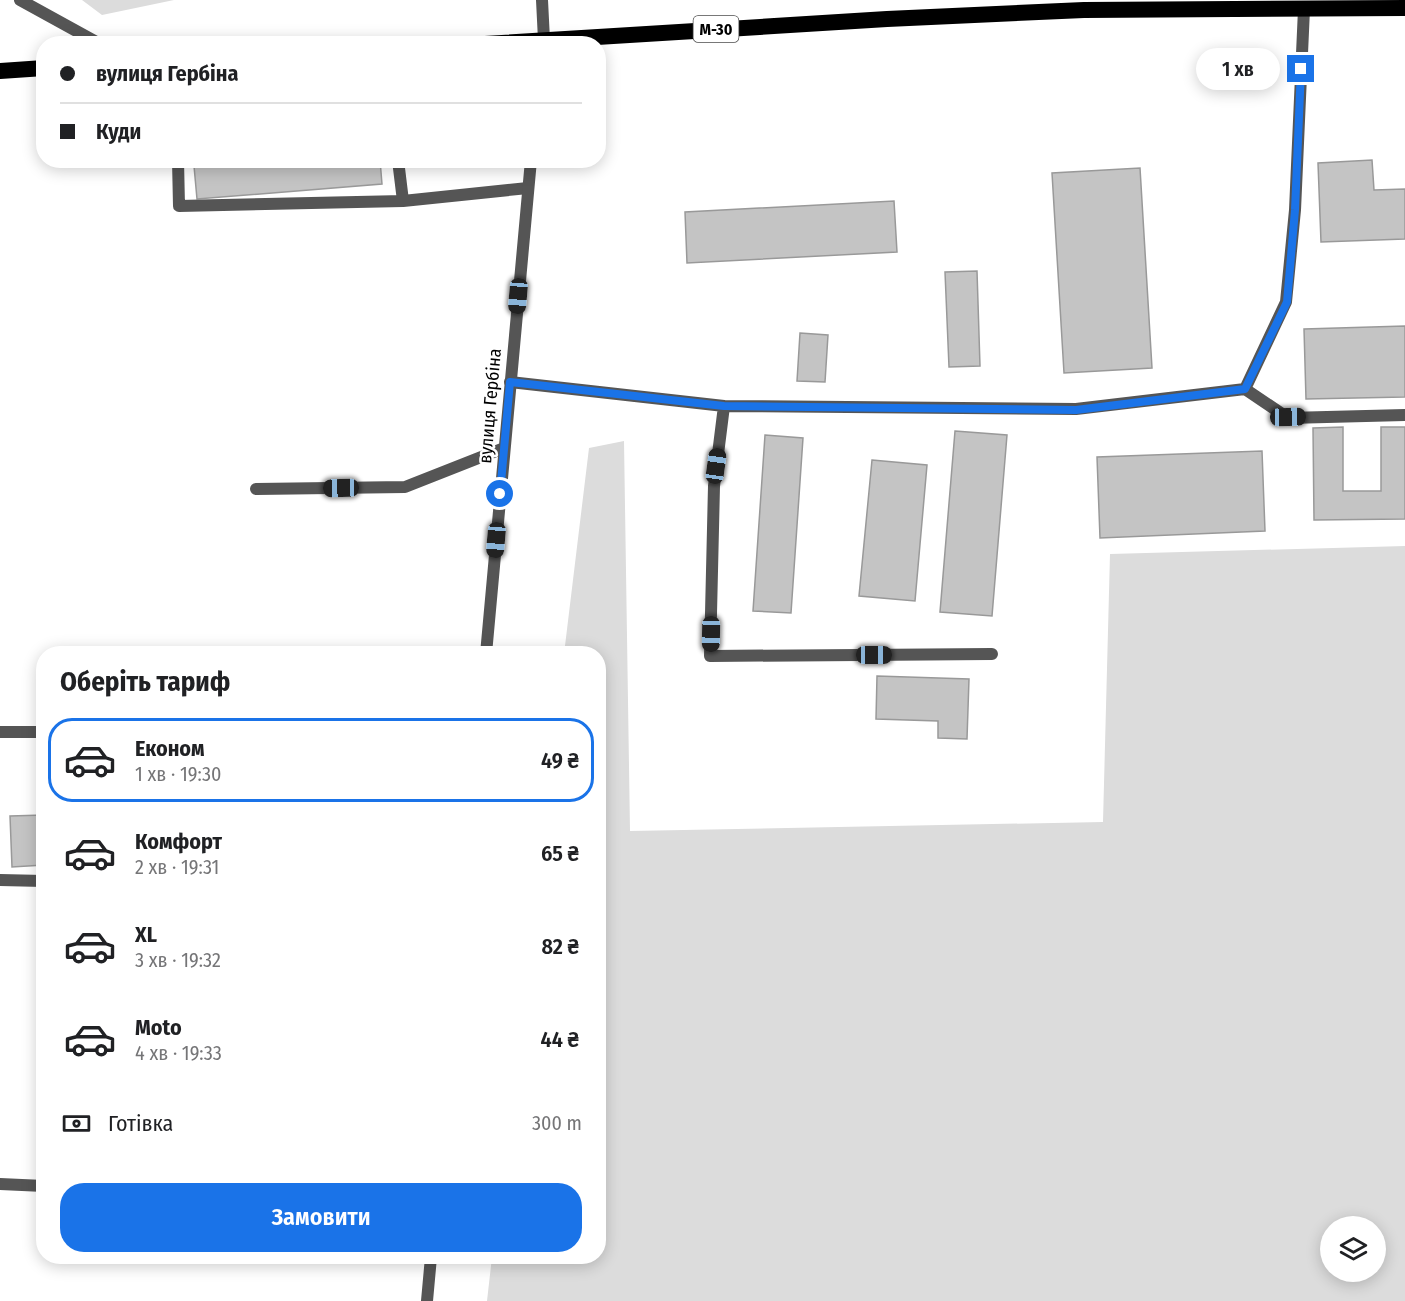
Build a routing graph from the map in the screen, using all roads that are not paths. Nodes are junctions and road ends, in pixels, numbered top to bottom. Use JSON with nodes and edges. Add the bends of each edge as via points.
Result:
{"nodes":[{"id":1,"x":20,"y":0,"type":"edge"},
{"id":2,"x":542,"y":0,"type":"edge"},
{"id":3,"x":1172,"y":0,"type":"edge"},
{"id":4,"x":1405,"y":8,"type":"edge"},
{"id":5,"x":1304,"y":9,"type":"junction"},
{"id":6,"x":1084,"y":10,"type":"junction"},
{"id":7,"x":85,"y":36,"type":"edge"},
{"id":8,"x":544,"y":36,"type":"edge"},
{"id":9,"x":606,"y":38,"type":"edge"},
{"id":10,"x":36,"y":69,"type":"edge"},
{"id":11,"x":0,"y":71,"type":"edge"},
{"id":12,"x":178,"y":168,"type":"edge"},
{"id":13,"x":399,"y":168,"type":"edge"},
{"id":14,"x":530,"y":168,"type":"edge"},
{"id":15,"x":528,"y":188,"type":"junction"},
{"id":16,"x":403,"y":201,"type":"junction"},
{"id":17,"x":510,"y":382,"type":"junction"},
{"id":18,"x":1245,"y":389,"type":"junction"},
{"id":19,"x":724,"y":406,"type":"junction"},
{"id":20,"x":1405,"y":414,"type":"edge"},
{"id":21,"x":504,"y":448,"type":"junction"},
{"id":22,"x":256,"y":489,"type":"dead end"},
{"id":23,"x":487,"y":646,"type":"edge"},
{"id":24,"x":992,"y":654,"type":"dead end"},
{"id":25,"x":0,"y":732,"type":"edge"},
{"id":26,"x":36,"y":732,"type":"edge"},
{"id":27,"x":0,"y":880,"type":"edge"},
{"id":28,"x":36,"y":881,"type":"edge"},
{"id":29,"x":0,"y":1184,"type":"edge"},
{"id":30,"x":36,"y":1186,"type":"edge"},
{"id":31,"x":430,"y":1264,"type":"edge"},
{"id":32,"x":427,"y":1301,"type":"edge"}],
"edges":[{"from":1,"to":7,"type":"street"},
{"from":2,"to":8,"type":"street"},
{"from":3,"to":6,"type":"highway","number":"М-30"},
{"from":4,"to":5,"type":"highway","number":"М-30"},
{"from":5,"to":6,"type":"highway","number":"М-30"},
{"from":5,"to":18,"type":"street","via":[[1287,302]]},
{"from":6,"to":9,"type":"highway","number":"М-30"},
{"from":10,"to":11,"type":"highway"},
{"from":12,"to":16,"type":"street","via":[[179,207]]},
{"from":13,"to":16,"type":"street"},
{"from":14,"to":15,"type":"street","name":"вулиця Гербіна"},
{"from":15,"to":16,"type":"street"},
{"from":15,"to":17,"type":"street","name":"вулиця Гербіна"},
{"from":17,"to":19,"type":"street"},
{"from":17,"to":21,"type":"street","name":"вулиця Гербіна"},
{"from":18,"to":19,"type":"street","via":[[1076,410]]},
{"from":18,"to":20,"type":"street","via":[[1288,417]]},
{"from":19,"to":24,"type":"street","via":[[714,486],[710,656]]},
{"from":21,"to":22,"type":"street","via":[[405,487]]},
{"from":21,"to":23,"type":"street","name":"вулиця Гербіна"},
{"from":25,"to":26,"type":"street"},
{"from":27,"to":28,"type":"street"},
{"from":29,"to":30,"type":"street"},
{"from":31,"to":32,"type":"street"}]}
